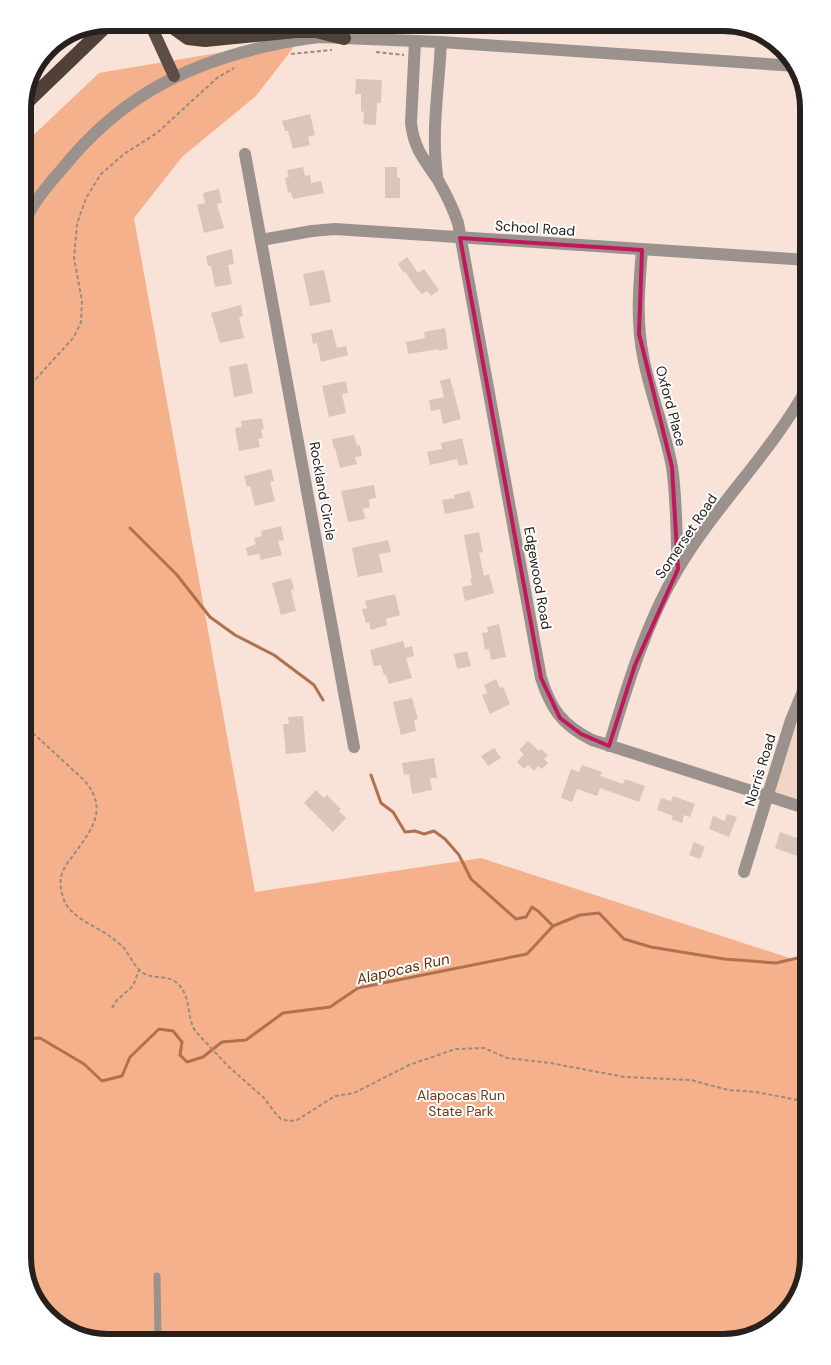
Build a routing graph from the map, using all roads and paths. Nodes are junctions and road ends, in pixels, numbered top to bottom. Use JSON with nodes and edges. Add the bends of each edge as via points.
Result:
{"nodes":[{"id":1,"x":153,"y":31,"type":"edge"},
{"id":2,"x":178,"y":31,"type":"edge"},
{"id":3,"x":287,"y":31,"type":"edge"},
{"id":4,"x":320,"y":31,"type":"edge"},
{"id":5,"x":100,"y":32,"type":"edge"},
{"id":6,"x":344,"y":38,"type":"junction"},
{"id":7,"x":414,"y":41,"type":"junction"},
{"id":8,"x":441,"y":42,"type":"junction"},
{"id":9,"x":337,"y":50,"type":"dead end"},
{"id":10,"x":374,"y":52,"type":"dead end"},
{"id":11,"x":290,"y":54,"type":"dead end"},
{"id":12,"x":414,"y":56,"type":"junction"},
{"id":13,"x":241,"y":64,"type":"dead end"},
{"id":14,"x":787,"y":65,"type":"edge"},
{"id":15,"x":174,"y":76,"type":"junction"},
{"id":16,"x":32,"y":97,"type":"edge"},
{"id":17,"x":245,"y":154,"type":"dead end"},
{"id":18,"x":438,"y":180,"type":"junction"},
{"id":19,"x":31,"y":212,"type":"edge"},
{"id":20,"x":460,"y":238,"type":"junction"},
{"id":21,"x":261,"y":240,"type":"junction"},
{"id":22,"x":642,"y":250,"type":"junction"},
{"id":23,"x":800,"y":260,"type":"edge"},
{"id":24,"x":31,"y":387,"type":"edge"},
{"id":25,"x":800,"y":399,"type":"edge"},
{"id":26,"x":678,"y":569,"type":"junction"},
{"id":27,"x":800,"y":698,"type":"edge"},
{"id":28,"x":31,"y":731,"type":"edge"},
{"id":29,"x":609,"y":746,"type":"junction"},
{"id":30,"x":354,"y":748,"type":"dead end"},
{"id":31,"x":768,"y":796,"type":"junction"},
{"id":32,"x":800,"y":806,"type":"edge"},
{"id":33,"x":744,"y":872,"type":"dead end"},
{"id":34,"x":139,"y":970,"type":"junction"},
{"id":35,"x":112,"y":1008,"type":"dead end"},
{"id":36,"x":800,"y":1100,"type":"edge"},
{"id":37,"x":157,"y":1276,"type":"dead end"},
{"id":38,"x":158,"y":1334,"type":"edge"}],
"edges":[{"from":1,"to":15,"type":"main road"},
{"from":2,"to":3,"type":"highway","via":[[188,38],[205,40]]},
{"from":4,"to":6,"type":"highway"},
{"from":5,"to":16,"type":"highway"},
{"from":6,"to":7,"type":"street"},
{"from":6,"to":15,"type":"street","via":[[319,37],[236,53]]},
{"from":7,"to":8,"type":"street"},
{"from":7,"to":12,"type":"street","name":"Edgewood Road"},
{"from":8,"to":14,"type":"street"},
{"from":8,"to":18,"type":"street","name":"Edgewood Road","via":[[434,134]]},
{"from":9,"to":11,"type":"path"},
{"from":10,"to":12,"type":"path"},
{"from":12,"to":18,"type":"street","name":"Edgewood Road","via":[[412,134]]},
{"from":13,"to":24,"type":"path","via":[[217,78],[157,133],[124,154],[101,174],[86,198],[77,224],[74,258],[82,301],[81,322],[74,337]]},
{"from":15,"to":19,"type":"street","via":[[122,109],[80,147],[49,183]]},
{"from":17,"to":21,"type":"street","name":"Rockland Circle"},
{"from":18,"to":20,"type":"street","name":"Edgewood Road","via":[[453,208]]},
{"from":20,"to":21,"type":"street","name":"School Road","via":[[335,230]]},
{"from":20,"to":22,"type":"street","name":"School Road"},
{"from":20,"to":29,"type":"street","name":"Edgewood Road","via":[[541,678],[546,695],[560,718],[581,734]]},
{"from":21,"to":30,"type":"street","name":"Rockland Circle"},
{"from":22,"to":23,"type":"street","name":"School Road"},
{"from":22,"to":26,"type":"street","name":"Oxford Place","via":[[639,334],[672,467]]},
{"from":25,"to":26,"type":"street","name":"Somerset Road"},
{"from":26,"to":29,"type":"street","name":"Somerset Road","via":[[635,665]]},
{"from":27,"to":31,"type":"street","name":"Norris Road"},
{"from":28,"to":34,"type":"path","via":[[84,780],[96,800],[92,830],[61,877],[66,907],[111,937]]},
{"from":29,"to":31,"type":"street","name":"Edgewood Road"},
{"from":31,"to":32,"type":"street","name":"Edgewood Road"},
{"from":31,"to":33,"type":"street","name":"Norris Road"},
{"from":34,"to":35,"type":"path","via":[[133,986]]},
{"from":34,"to":36,"type":"path","via":[[177,983],[186,996],[196,1032],[264,1098],[281,1119],[289,1121],[297,1120],[335,1096],[354,1093],[409,1065],[456,1049],[484,1048],[506,1058],[625,1077],[691,1080],[728,1090]]},
{"from":37,"to":38,"type":"lane"}]}
